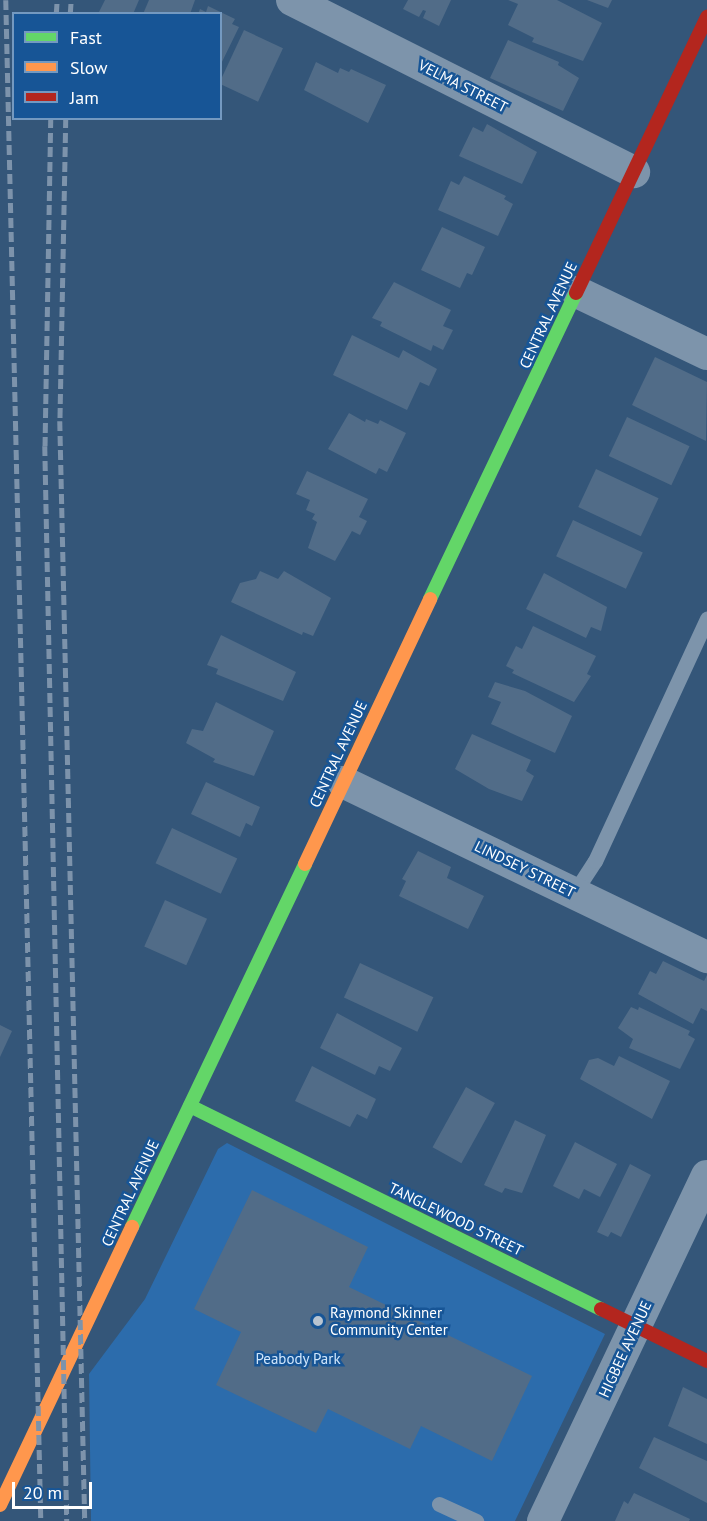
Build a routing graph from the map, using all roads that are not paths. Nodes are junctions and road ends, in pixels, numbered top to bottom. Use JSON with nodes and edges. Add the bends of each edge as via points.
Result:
{"nodes":[{"id":1,"x":291,"y":0,"type":"edge"},
{"id":2,"x":707,"y":17,"type":"edge"},
{"id":3,"x":634,"y":172,"type":"junction"},
{"id":4,"x":577,"y":292,"type":"junction"},
{"id":5,"x":707,"y":354,"type":"edge"},
{"id":6,"x":707,"y":619,"type":"edge"},
{"id":7,"x":343,"y":782,"type":"junction"},
{"id":8,"x":574,"y":893,"type":"junction"},
{"id":9,"x":707,"y":957,"type":"edge"},
{"id":10,"x":190,"y":1106,"type":"junction"},
{"id":11,"x":707,"y":1176,"type":"edge"},
{"id":12,"x":636,"y":1327,"type":"junction"},
{"id":13,"x":707,"y":1361,"type":"edge"},
{"id":14,"x":438,"y":1504,"type":"dead end"},
{"id":15,"x":0,"y":1505,"type":"edge"},
{"id":16,"x":476,"y":1521,"type":"edge"},
{"id":17,"x":543,"y":1521,"type":"edge"}],
"edges":[{"from":1,"to":3,"type":"street","name":"VELMA STREET"},
{"from":2,"to":3,"type":"main road","name":"CENTRAL AVENUE"},
{"from":3,"to":4,"type":"main road","name":"CENTRAL AVENUE"},
{"from":4,"to":5,"type":"street"},
{"from":4,"to":7,"type":"main road","name":"CENTRAL AVENUE"},
{"from":6,"to":8,"type":"lane","via":[[595,861]]},
{"from":7,"to":8,"type":"street","name":"LINDSEY STREET"},
{"from":7,"to":10,"type":"main road","name":"CENTRAL AVENUE"},
{"from":8,"to":9,"type":"street","name":"LINDSEY STREET"},
{"from":10,"to":12,"type":"main road","name":"TANGLEWOOD STREET"},
{"from":10,"to":15,"type":"main road","name":"CENTRAL AVENUE"},
{"from":11,"to":12,"type":"street","name":"HIGBEE AVENUE"},
{"from":12,"to":13,"type":"main road","name":"TANGLEWOOD STREET"},
{"from":12,"to":17,"type":"street","name":"HIGBEE AVENUE"},
{"from":14,"to":16,"type":"lane"}]}
